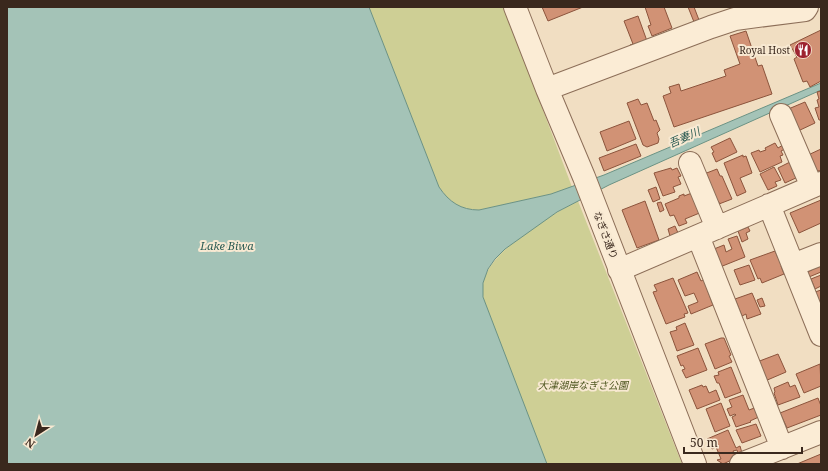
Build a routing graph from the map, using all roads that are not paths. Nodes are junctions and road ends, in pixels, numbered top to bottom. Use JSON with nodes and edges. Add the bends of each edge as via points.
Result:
{"nodes":[{"id":1,"x":515,"y":7,"type":"edge"},
{"id":2,"x":807,"y":7,"type":"edge"},
{"id":3,"x":721,"y":15,"type":"edge"},
{"id":4,"x":547,"y":89,"type":"junction"},
{"id":5,"x":781,"y":115,"type":"dead end"},
{"id":6,"x":690,"y":163,"type":"dead end"},
{"id":7,"x":816,"y":185,"type":"edge"},
{"id":8,"x":769,"y":205,"type":"junction"},
{"id":9,"x":707,"y":232,"type":"junction"},
{"id":10,"x":821,"y":254,"type":"edge"},
{"id":11,"x":793,"y":265,"type":"junction"},
{"id":12,"x":619,"y":270,"type":"junction"},
{"id":13,"x":819,"y":326,"type":"edge"},
{"id":14,"x":821,"y":432,"type":"edge"},
{"id":15,"x":782,"y":448,"type":"junction"},
{"id":16,"x":695,"y":464,"type":"edge"},
{"id":17,"x":741,"y":464,"type":"edge"}],
"edges":[{"from":1,"to":4,"type":"street","name":"なぎさ通り"},
{"from":2,"to":3,"type":"street","via":[[805,10],[735,19]]},
{"from":3,"to":4,"type":"street"},
{"from":4,"to":12,"type":"street","name":"なぎさ通り"},
{"from":5,"to":7,"type":"street"},
{"from":6,"to":9,"type":"street"},
{"from":7,"to":8,"type":"street"},
{"from":8,"to":9,"type":"street"},
{"from":8,"to":11,"type":"street"},
{"from":9,"to":12,"type":"street"},
{"from":9,"to":15,"type":"street"},
{"from":10,"to":11,"type":"street"},
{"from":11,"to":13,"type":"street"},
{"from":12,"to":16,"type":"street","name":"なぎさ通り"},
{"from":14,"to":15,"type":"street"},
{"from":15,"to":17,"type":"street"}]}
